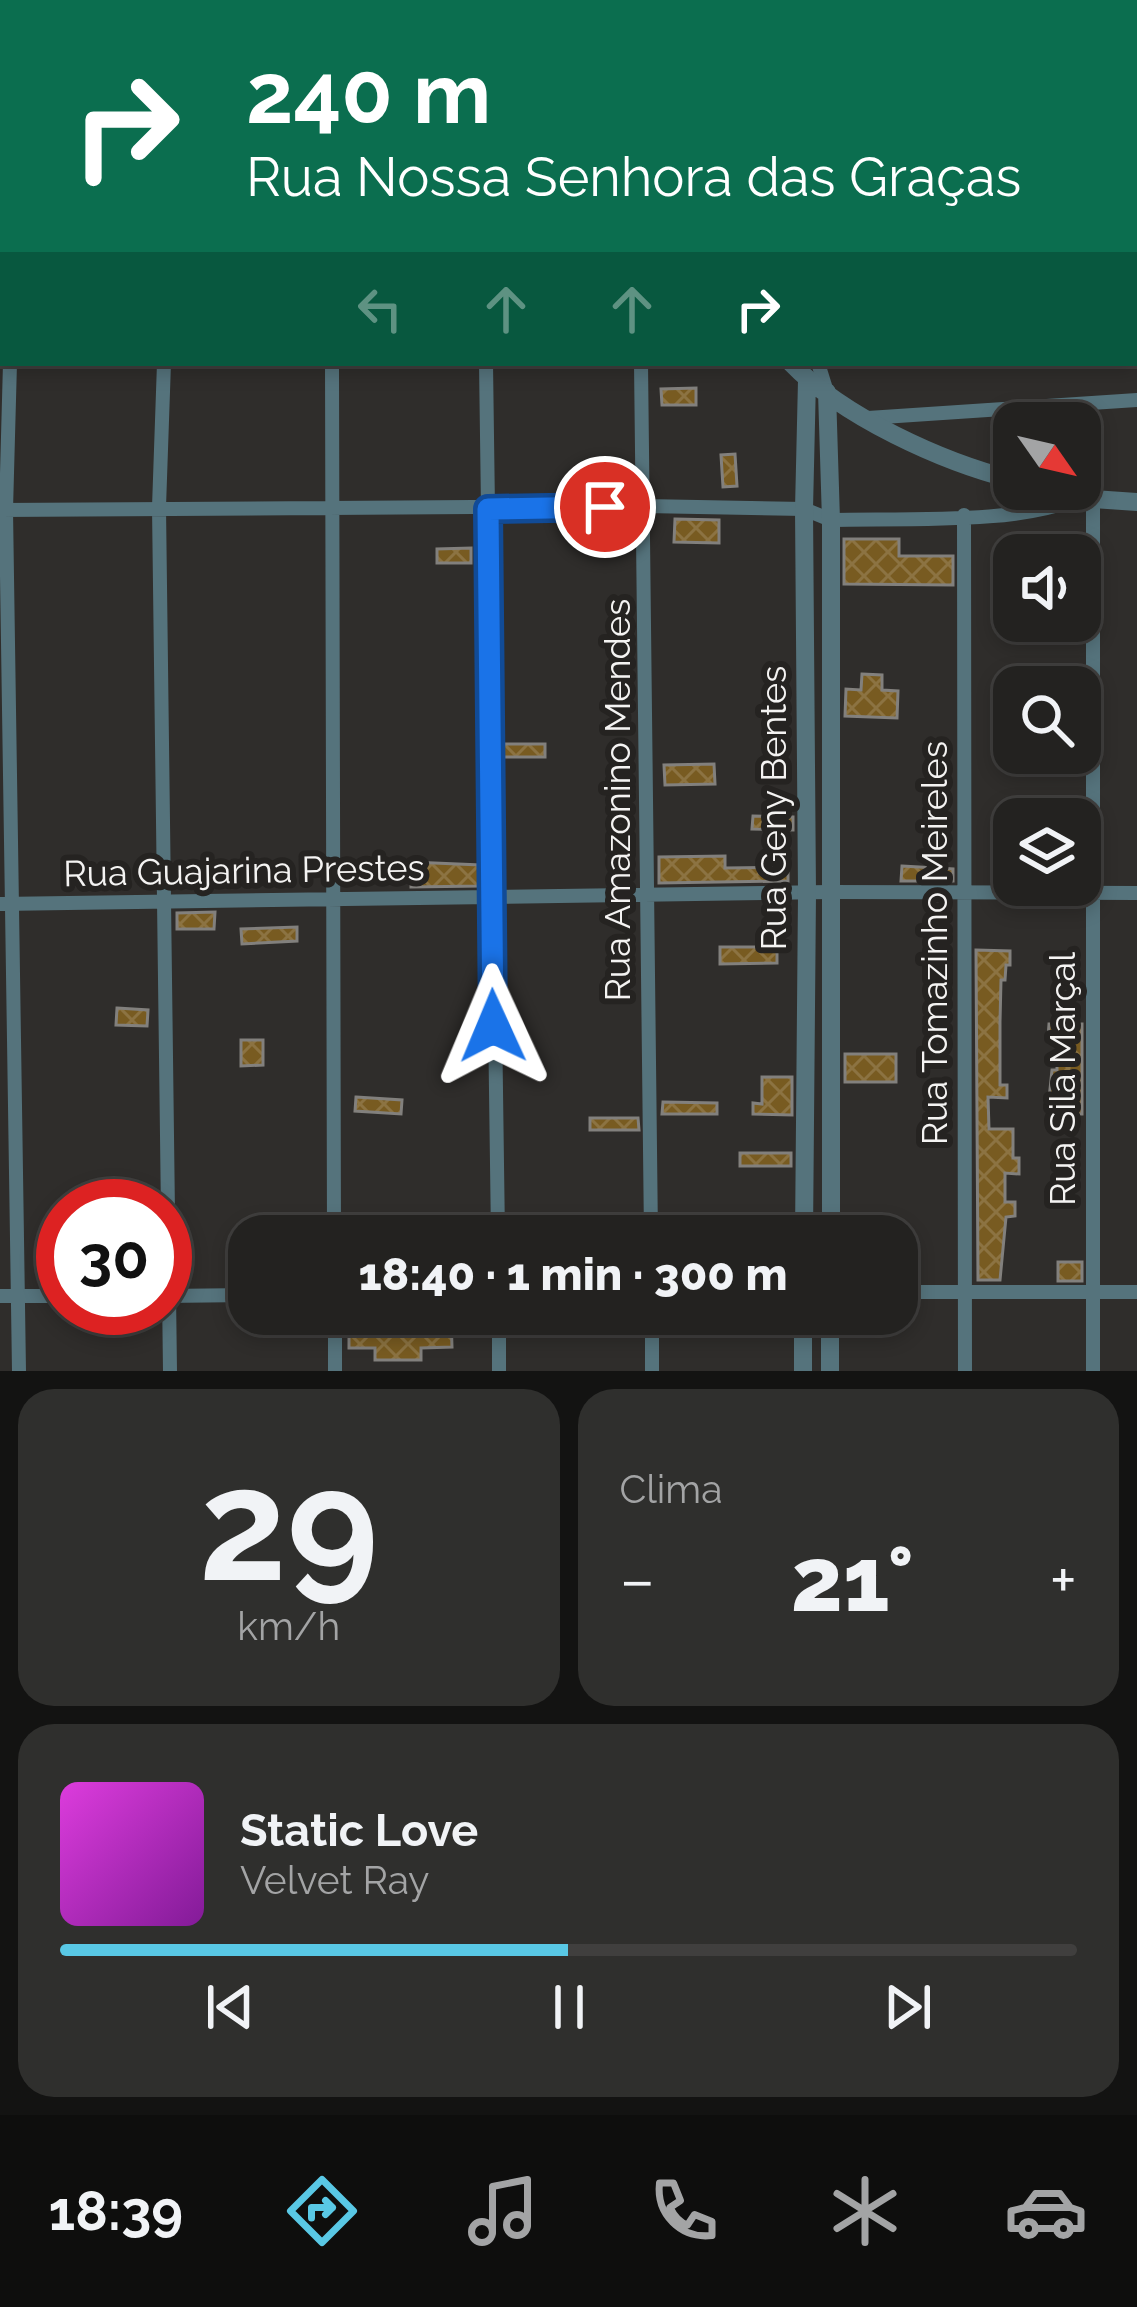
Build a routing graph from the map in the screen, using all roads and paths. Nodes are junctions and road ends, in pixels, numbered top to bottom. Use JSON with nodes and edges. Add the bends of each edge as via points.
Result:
{"nodes":[{"id":1,"x":10,"y":366,"type":"edge"},
{"id":2,"x":164,"y":366,"type":"edge"},
{"id":3,"x":332,"y":366,"type":"edge"},
{"id":4,"x":486,"y":366,"type":"edge"},
{"id":5,"x":640,"y":366,"type":"edge"},
{"id":6,"x":814,"y":369,"type":"edge"},
{"id":7,"x":827,"y":392,"type":"junction"},
{"id":8,"x":1137,"y":400,"type":"edge"},
{"id":9,"x":868,"y":418,"type":"junction"},
{"id":10,"x":993,"y":474,"type":"edge"},
{"id":11,"x":1101,"y":498,"type":"edge"},
{"id":12,"x":1137,"y":502,"type":"edge"},
{"id":13,"x":645,"y":506,"type":"junction"},
{"id":14,"x":159,"y":507,"type":"junction"},
{"id":15,"x":334,"y":508,"type":"junction"},
{"id":16,"x":488,"y":509,"type":"junction"},
{"id":17,"x":804,"y":509,"type":"junction"},
{"id":18,"x":3,"y":510,"type":"edge"},
{"id":19,"x":1052,"y":510,"type":"edge"},
{"id":20,"x":1087,"y":510,"type":"edge"},
{"id":21,"x":964,"y":515,"type":"junction"},
{"id":22,"x":831,"y":520,"type":"junction"},
{"id":23,"x":1090,"y":798,"type":"edge"},
{"id":24,"x":830,"y":892,"type":"junction"},
{"id":25,"x":807,"y":893,"type":"junction"},
{"id":26,"x":1137,"y":893,"type":"edge"},
{"id":27,"x":964,"y":894,"type":"junction"},
{"id":28,"x":993,"y":894,"type":"edge"},
{"id":29,"x":1101,"y":894,"type":"edge"},
{"id":30,"x":649,"y":896,"type":"junction"},
{"id":31,"x":334,"y":898,"type":"junction"},
{"id":32,"x":494,"y":898,"type":"junction"},
{"id":33,"x":163,"y":899,"type":"junction"},
{"id":34,"x":6,"y":903,"type":"edge"},
{"id":35,"x":1091,"y":906,"type":"edge"},
{"id":36,"x":166,"y":1179,"type":"edge"},
{"id":37,"x":334,"y":1215,"type":"edge"},
{"id":38,"x":498,"y":1215,"type":"edge"},
{"id":39,"x":652,"y":1215,"type":"edge"},
{"id":40,"x":804,"y":1215,"type":"edge"},
{"id":41,"x":831,"y":1215,"type":"edge"},
{"id":42,"x":966,"y":1291,"type":"junction"},
{"id":43,"x":918,"y":1292,"type":"edge"},
{"id":44,"x":1093,"y":1292,"type":"junction"},
{"id":45,"x":1137,"y":1292,"type":"edge"},
{"id":46,"x":228,"y":1295,"type":"edge"},
{"id":47,"x":0,"y":1296,"type":"edge"},
{"id":48,"x":19,"y":1296,"type":"junction"},
{"id":49,"x":36,"y":1296,"type":"edge"},
{"id":50,"x":192,"y":1296,"type":"edge"},
{"id":51,"x":169,"y":1335,"type":"edge"},
{"id":52,"x":335,"y":1335,"type":"edge"},
{"id":53,"x":499,"y":1335,"type":"edge"},
{"id":54,"x":652,"y":1335,"type":"edge"},
{"id":55,"x":803,"y":1335,"type":"edge"},
{"id":56,"x":830,"y":1335,"type":"edge"},
{"id":57,"x":19,"y":1371,"type":"edge"},
{"id":58,"x":170,"y":1371,"type":"edge"},
{"id":59,"x":335,"y":1371,"type":"edge"},
{"id":60,"x":499,"y":1371,"type":"edge"},
{"id":61,"x":652,"y":1371,"type":"edge"},
{"id":62,"x":803,"y":1371,"type":"edge"},
{"id":63,"x":830,"y":1371,"type":"edge"},
{"id":64,"x":965,"y":1371,"type":"edge"},
{"id":65,"x":1093,"y":1371,"type":"edge"}],
"edges":[{"from":1,"to":18,"type":"street"},
{"from":2,"to":14,"type":"street"},
{"from":3,"to":15,"type":"street"},
{"from":4,"to":16,"type":"street"},
{"from":5,"to":13,"type":"street","name":"Rua Amazonino Mendes"},
{"from":6,"to":7,"type":"street"},
{"from":6,"to":17,"type":"street","name":"Rua Geny Bentes"},
{"from":7,"to":9,"type":"street"},
{"from":7,"to":22,"type":"street","name":"Rua Geny Bentes"},
{"from":8,"to":9,"type":"street"},
{"from":9,"to":10,"type":"street","via":[[943,459]]},
{"from":11,"to":12,"type":"street"},
{"from":13,"to":16,"type":"street"},
{"from":13,"to":17,"type":"street"},
{"from":13,"to":30,"type":"street","name":"Rua Amazonino Mendes"},
{"from":14,"to":15,"type":"street"},
{"from":14,"to":18,"type":"street"},
{"from":14,"to":33,"type":"street"},
{"from":15,"to":16,"type":"street"},
{"from":15,"to":31,"type":"street"},
{"from":16,"to":32,"type":"street"},
{"from":17,"to":22,"type":"street"},
{"from":17,"to":25,"type":"street","name":"Rua Geny Bentes"},
{"from":18,"to":34,"type":"street"},
{"from":19,"to":21,"type":"street"},
{"from":20,"to":23,"type":"street","name":"Rua Sila Marçal"},
{"from":21,"to":22,"type":"street"},
{"from":21,"to":27,"type":"street","name":"Rua Tomazinho Meireles"},
{"from":22,"to":24,"type":"street","name":"Rua Geny Bentes"},
{"from":24,"to":25,"type":"street","name":"Rua Guajarina Prestes"},
{"from":24,"to":27,"type":"street","name":"Rua Guajarina Prestes"},
{"from":24,"to":41,"type":"street","name":"Rua Geny Bentes"},
{"from":25,"to":30,"type":"street","name":"Rua Guajarina Prestes"},
{"from":25,"to":40,"type":"street","name":"Rua Geny Bentes"},
{"from":26,"to":29,"type":"street","name":"Rua Guajarina Prestes"},
{"from":27,"to":28,"type":"street","name":"Rua Guajarina Prestes"},
{"from":27,"to":42,"type":"street","name":"Rua Tomazinho Meireles"},
{"from":30,"to":32,"type":"street","name":"Rua Guajarina Prestes"},
{"from":30,"to":39,"type":"street","name":"Rua Amazonino Mendes"},
{"from":31,"to":32,"type":"street","name":"Rua Guajarina Prestes"},
{"from":31,"to":33,"type":"street","name":"Rua Guajarina Prestes"},
{"from":31,"to":37,"type":"street"},
{"from":32,"to":38,"type":"street"},
{"from":33,"to":34,"type":"street","name":"Rua Guajarina Prestes"},
{"from":33,"to":36,"type":"street"},
{"from":34,"to":48,"type":"street"},
{"from":35,"to":44,"type":"street","name":"Rua Sila Marçal"},
{"from":42,"to":43,"type":"street"},
{"from":42,"to":44,"type":"street"},
{"from":42,"to":64,"type":"street","name":"Rua Tomazinho Meireles"},
{"from":44,"to":45,"type":"street"},
{"from":44,"to":65,"type":"street","name":"Rua Sila Marçal"},
{"from":46,"to":50,"type":"street"},
{"from":47,"to":48,"type":"street"},
{"from":48,"to":49,"type":"street"},
{"from":48,"to":57,"type":"street"},
{"from":51,"to":58,"type":"street"},
{"from":52,"to":59,"type":"street"},
{"from":53,"to":60,"type":"street"},
{"from":54,"to":61,"type":"street"},
{"from":55,"to":62,"type":"street"},
{"from":56,"to":63,"type":"street"}]}
